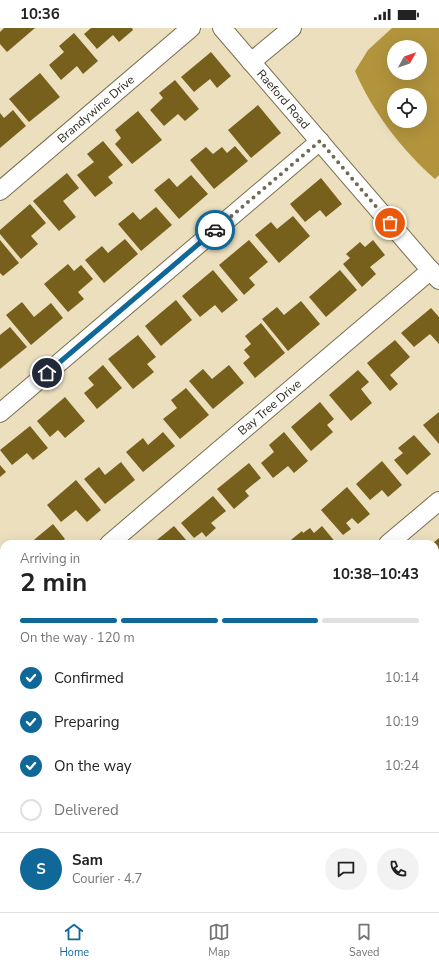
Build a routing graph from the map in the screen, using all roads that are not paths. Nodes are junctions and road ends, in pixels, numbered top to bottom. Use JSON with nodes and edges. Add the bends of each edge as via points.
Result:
{"nodes":[{"id":1,"x":191,"y":28,"type":"edge"},
{"id":2,"x":222,"y":28,"type":"edge"},
{"id":3,"x":292,"y":28,"type":"edge"},
{"id":4,"x":251,"y":62,"type":"junction"},
{"id":5,"x":320,"y":141,"type":"junction"},
{"id":6,"x":0,"y":191,"type":"edge"},
{"id":7,"x":435,"y":275,"type":"edge"},
{"id":8,"x":0,"y":413,"type":"edge"},
{"id":9,"x":439,"y":501,"type":"edge"},
{"id":10,"x":114,"y":540,"type":"edge"},
{"id":11,"x":393,"y":540,"type":"edge"}],
"edges":[{"from":1,"to":6,"type":"street","name":"Brandywine Drive"},
{"from":2,"to":4,"type":"street","name":"Raeford Road"},
{"from":3,"to":4,"type":"street"},
{"from":4,"to":5,"type":"street","name":"Raeford Road"},
{"from":5,"to":7,"type":"street","name":"Raeford Road"},
{"from":5,"to":8,"type":"street"},
{"from":7,"to":10,"type":"street","name":"Bay Tree Drive"},
{"from":9,"to":11,"type":"street"}]}
